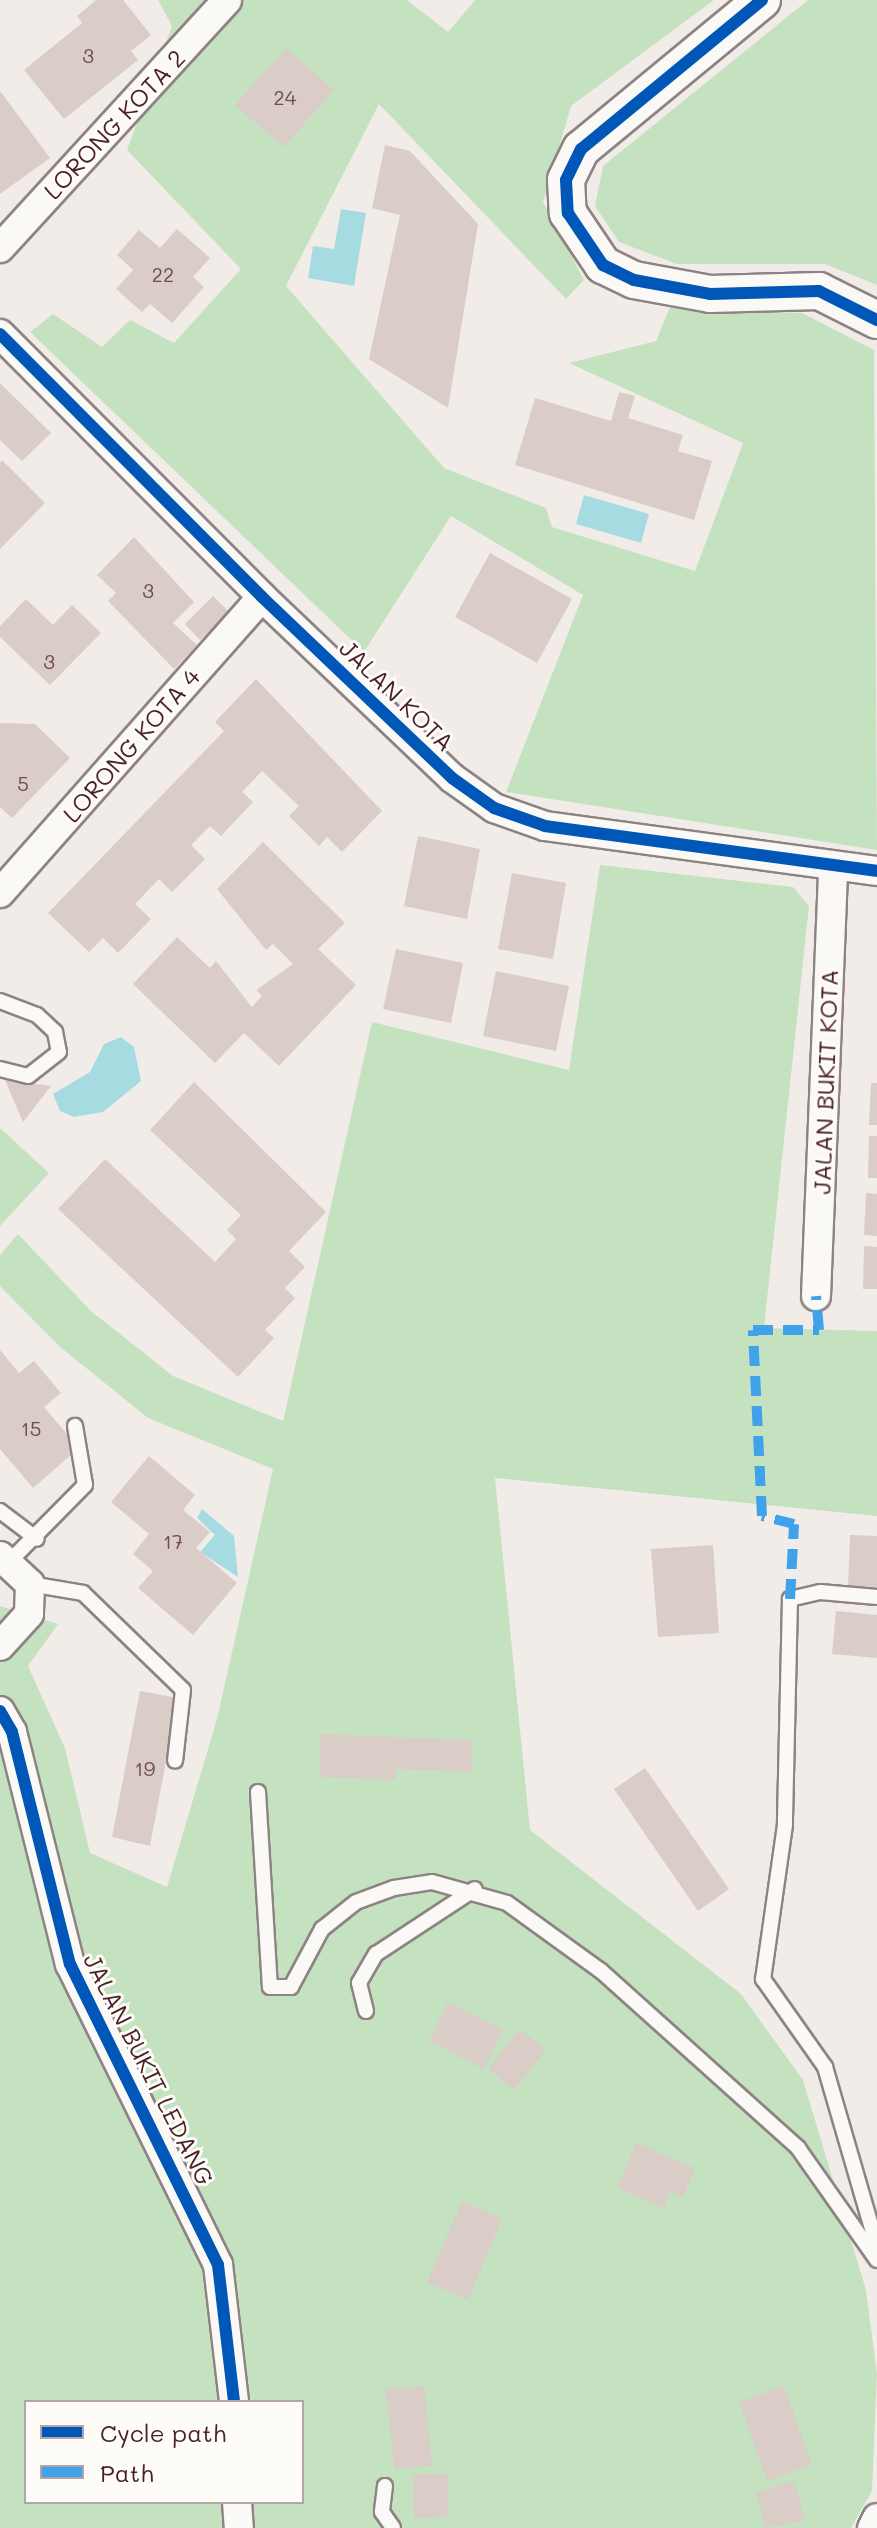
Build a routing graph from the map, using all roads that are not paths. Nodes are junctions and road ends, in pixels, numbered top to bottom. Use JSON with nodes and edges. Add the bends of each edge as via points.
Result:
{"nodes":[{"id":1,"x":227,"y":0,"type":"edge"},
{"id":2,"x":762,"y":0,"type":"edge"},
{"id":3,"x":0,"y":248,"type":"edge"},
{"id":4,"x":877,"y":320,"type":"edge"},
{"id":5,"x":0,"y":334,"type":"edge"},
{"id":6,"x":262,"y":597,"type":"junction"},
{"id":7,"x":833,"y":868,"type":"junction"},
{"id":8,"x":877,"y":871,"type":"edge"},
{"id":9,"x":0,"y":893,"type":"edge"},
{"id":10,"x":0,"y":1001,"type":"edge"},
{"id":11,"x":0,"y":1069,"type":"edge"},
{"id":12,"x":816,"y":1296,"type":"dead end"},
{"id":13,"x":75,"y":1426,"type":"dead end"},
{"id":14,"x":0,"y":1511,"type":"edge"},
{"id":15,"x":37,"y":1539,"type":"junction"},
{"id":16,"x":5,"y":1558,"type":"edge"},
{"id":17,"x":30,"y":1584,"type":"junction"},
{"id":18,"x":877,"y":1597,"type":"edge"},
{"id":19,"x":0,"y":1646,"type":"edge"},
{"id":20,"x":0,"y":1711,"type":"edge"},
{"id":21,"x":175,"y":1761,"type":"dead end"},
{"id":22,"x":258,"y":1792,"type":"dead end"},
{"id":23,"x":475,"y":1889,"type":"junction"},
{"id":24,"x":366,"y":2011,"type":"dead end"},
{"id":25,"x":877,"y":2246,"type":"edge"},
{"id":26,"x":877,"y":2260,"type":"edge"},
{"id":27,"x":234,"y":2400,"type":"edge"},
{"id":28,"x":385,"y":2486,"type":"dead end"},
{"id":29,"x":237,"y":2504,"type":"edge"},
{"id":30,"x":877,"y":2518,"type":"edge"},
{"id":31,"x":239,"y":2528,"type":"edge"},
{"id":32,"x":393,"y":2528,"type":"edge"},
{"id":33,"x":872,"y":2528,"type":"edge"}],
"edges":[{"from":1,"to":3,"type":"street","name":"LORONG KOTA 2"},
{"from":2,"to":4,"type":"street","via":[[581,149],[566,180],[568,213],[603,265],[634,280],[710,294],[819,291]]},
{"from":5,"to":6,"type":"street","name":"JALAN KOTA"},
{"from":6,"to":7,"type":"street","name":"JALAN KOTA","via":[[452,778],[494,808],[545,826]]},
{"from":6,"to":9,"type":"street","name":"LORONG KOTA 4"},
{"from":7,"to":8,"type":"street","name":"JALAN KOTA"},
{"from":7,"to":12,"type":"street","name":"JALAN BUKIT KOTA"},
{"from":10,"to":11,"type":"lane","via":[[37,1015],[55,1032],[59,1052],[28,1076]]},
{"from":13,"to":15,"type":"lane","via":[[87,1480]]},
{"from":14,"to":15,"type":"lane"},
{"from":15,"to":16,"type":"lane"},
{"from":16,"to":17,"type":"street"},
{"from":17,"to":19,"type":"street","via":[[29,1614]]},
{"from":17,"to":21,"type":"lane","via":[[83,1593],[183,1690]]},
{"from":18,"to":25,"type":"lane","via":[[820,1592],[790,1599],[785,1825],[763,1979],[825,2067]]},
{"from":20,"to":27,"type":"street","name":"JALAN BUKIT LEDANG","via":[[12,1732],[70,1964],[218,2265]]},
{"from":22,"to":23,"type":"lane","via":[[265,1978],[279,1992],[298,1978],[322,1929],[356,1902],[432,1882]]},
{"from":23,"to":24,"type":"lane","via":[[376,1954],[359,1983]]},
{"from":23,"to":26,"type":"lane","via":[[552,1929],[798,2148]]},
{"from":28,"to":32,"type":"lane","via":[[382,2512]]},
{"from":29,"to":31,"type":"street"},
{"from":30,"to":33,"type":"street"}]}
